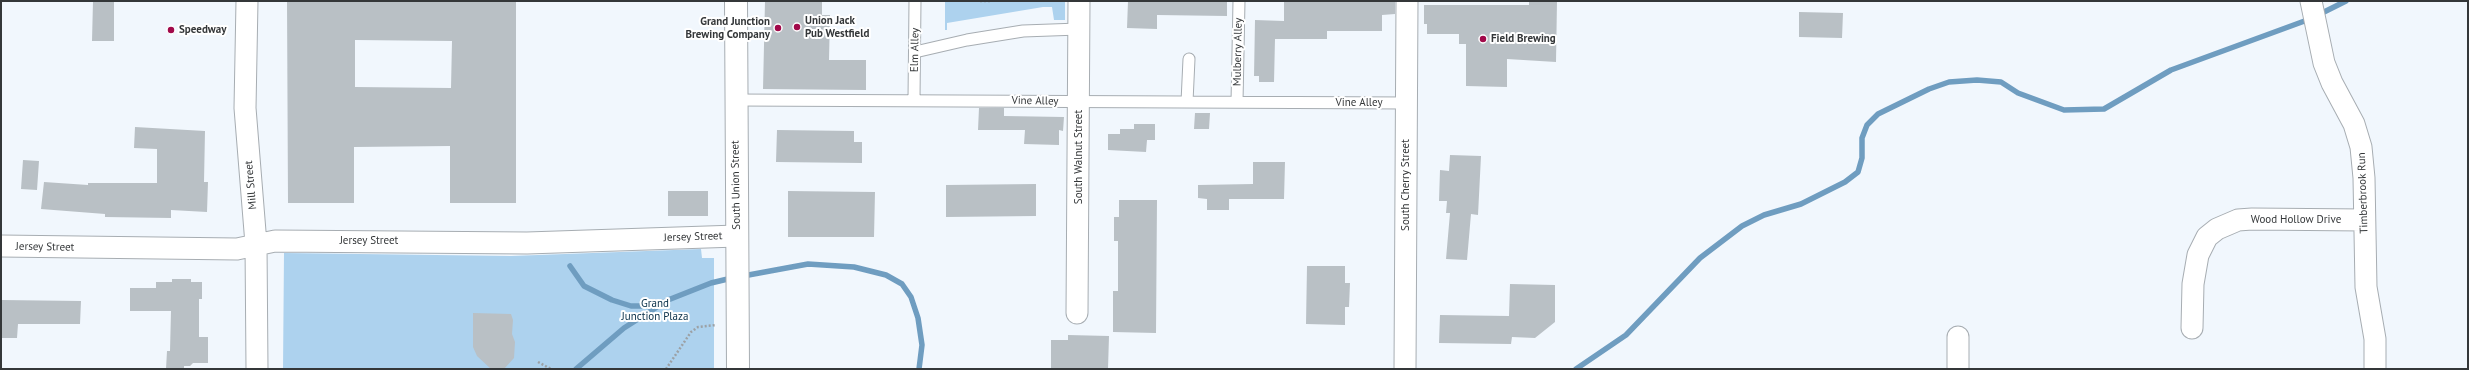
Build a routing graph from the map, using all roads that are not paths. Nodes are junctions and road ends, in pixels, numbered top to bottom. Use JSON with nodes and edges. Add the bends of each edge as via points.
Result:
{"nodes":[{"id":1,"x":247,"y":1,"type":"edge"},
{"id":2,"x":736,"y":1,"type":"edge"},
{"id":3,"x":915,"y":1,"type":"edge"},
{"id":4,"x":1079,"y":1,"type":"edge"},
{"id":5,"x":1239,"y":1,"type":"edge"},
{"id":6,"x":1407,"y":1,"type":"edge"},
{"id":7,"x":2312,"y":5,"type":"edge"},
{"id":8,"x":1079,"y":29,"type":"junction"},
{"id":9,"x":915,"y":52,"type":"junction"},
{"id":10,"x":1189,"y":59,"type":"dead end"},
{"id":11,"x":914,"y":99,"type":"junction"},
{"id":12,"x":735,"y":100,"type":"junction"},
{"id":13,"x":1079,"y":101,"type":"junction"},
{"id":14,"x":1187,"y":102,"type":"junction"},
{"id":15,"x":1237,"y":102,"type":"junction"},
{"id":16,"x":1407,"y":103,"type":"junction"},
{"id":17,"x":2364,"y":220,"type":"junction"},
{"id":18,"x":256,"y":244,"type":"junction"},
{"id":19,"x":1,"y":246,"type":"edge"},
{"id":20,"x":737,"y":246,"type":"junction"},
{"id":21,"x":1077,"y":314,"type":"dead end"},
{"id":22,"x":2192,"y":328,"type":"dead end"},
{"id":23,"x":1958,"y":338,"type":"dead end"},
{"id":24,"x":257,"y":369,"type":"edge"},
{"id":25,"x":738,"y":369,"type":"edge"},
{"id":26,"x":1406,"y":369,"type":"edge"},
{"id":27,"x":1958,"y":369,"type":"edge"},
{"id":28,"x":2375,"y":369,"type":"edge"}],
"edges":[{"from":1,"to":18,"type":"street","name":"Mill Street","via":[[245,108]]},
{"from":2,"to":12,"type":"street","name":"South Union Street"},
{"from":3,"to":9,"type":"lane","name":"Elm Alley"},
{"from":4,"to":8,"type":"street","name":"South Walnut Street"},
{"from":5,"to":15,"type":"lane","name":"Mulberry Alley"},
{"from":6,"to":16,"type":"street","name":"South Cherry Street"},
{"from":7,"to":17,"type":"street","name":"Timberbrook Run","via":[[2324,63],[2354,124],[2361,147]]},
{"from":8,"to":9,"type":"lane","via":[[1023,31]]},
{"from":8,"to":13,"type":"street","name":"South Walnut Street"},
{"from":9,"to":11,"type":"lane","name":"Elm Alley"},
{"from":10,"to":14,"type":"lane"},
{"from":11,"to":12,"type":"lane","name":"Vine Alley"},
{"from":11,"to":13,"type":"lane","name":"Vine Alley"},
{"from":12,"to":20,"type":"street","name":"South Union Street"},
{"from":13,"to":14,"type":"lane","name":"Vine Alley"},
{"from":13,"to":21,"type":"street","name":"South Walnut Street"},
{"from":14,"to":15,"type":"lane","name":"Vine Alley"},
{"from":15,"to":16,"type":"lane","name":"Vine Alley"},
{"from":16,"to":26,"type":"street","name":"South Cherry Street"},
{"from":17,"to":22,"type":"street","name":"Wood Hollow Drive","via":[[2252,219],[2238,220],[2217,229],[2208,236],[2198,255],[2193,284]]},
{"from":17,"to":28,"type":"street","name":"Timberbrook Run","via":[[2366,287],[2375,339]]},
{"from":18,"to":19,"type":"street","name":"Jersey Street","via":[[237,249]]},
{"from":18,"to":20,"type":"street","name":"Jersey Street","via":[[275,241]]},
{"from":18,"to":24,"type":"street","name":"Mill Street"},
{"from":20,"to":25,"type":"street","name":"South Union Street"},
{"from":23,"to":27,"type":"street"}]}
